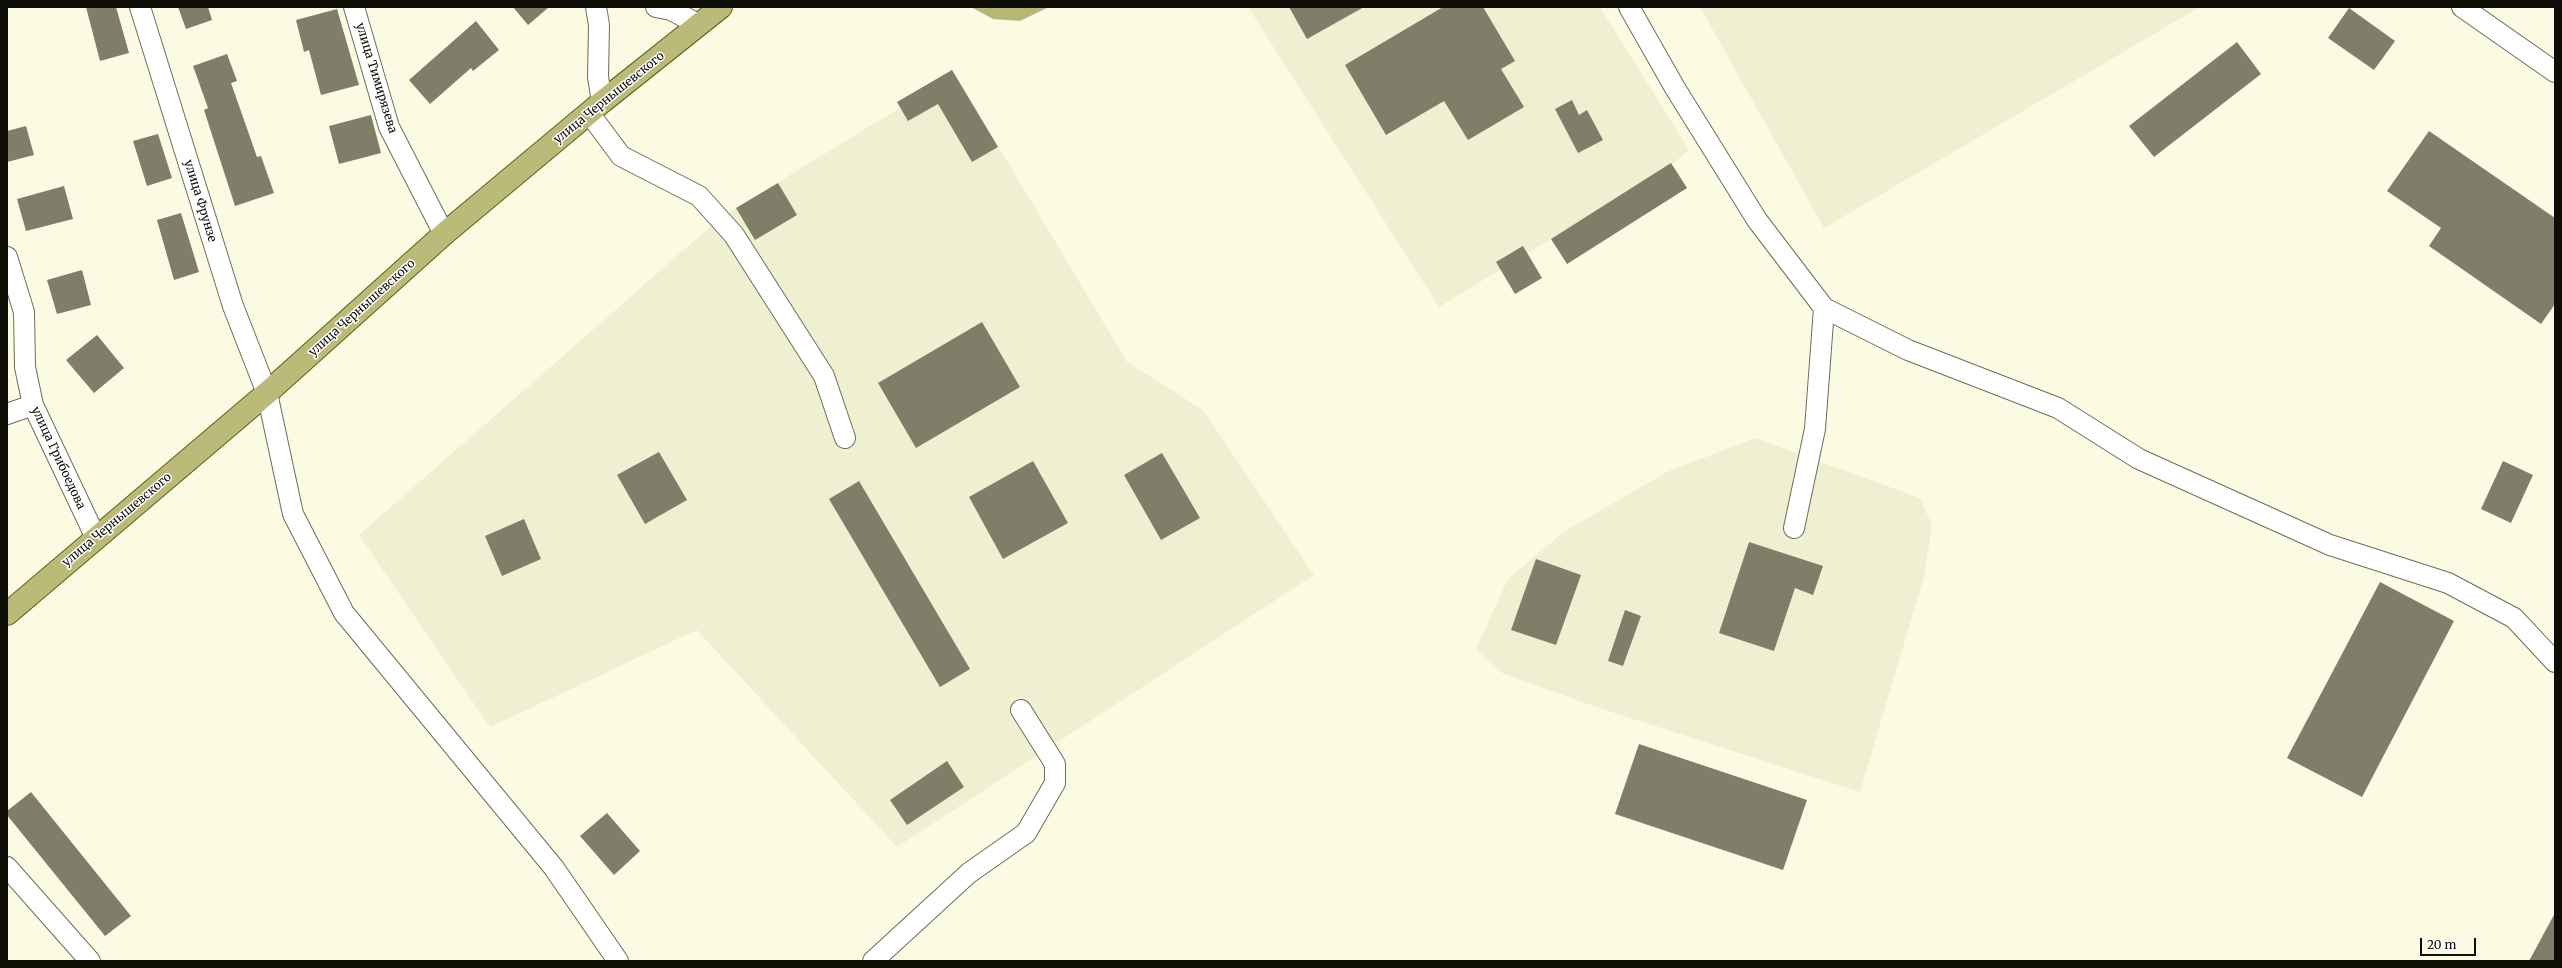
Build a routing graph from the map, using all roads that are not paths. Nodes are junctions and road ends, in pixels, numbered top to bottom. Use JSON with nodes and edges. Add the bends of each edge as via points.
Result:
{"nodes":[{"id":1,"x":140,"y":7,"type":"edge"},
{"id":2,"x":354,"y":7,"type":"edge"},
{"id":3,"x":596,"y":7,"type":"edge"},
{"id":4,"x":656,"y":7,"type":"edge"},
{"id":5,"x":721,"y":7,"type":"edge"},
{"id":6,"x":1629,"y":7,"type":"edge"},
{"id":7,"x":2462,"y":7,"type":"edge"},
{"id":8,"x":698,"y":24,"type":"junction"},
{"id":9,"x":2555,"y":72,"type":"edge"},
{"id":10,"x":596,"y":108,"type":"junction"},
{"id":11,"x":444,"y":234,"type":"junction"},
{"id":12,"x":7,"y":257,"type":"edge"},
{"id":13,"x":1824,"y":308,"type":"junction"},
{"id":14,"x":16,"y":367,"type":"edge"},
{"id":15,"x":267,"y":393,"type":"junction"},
{"id":16,"x":32,"y":405,"type":"junction"},
{"id":17,"x":7,"y":414,"type":"edge"},
{"id":18,"x":845,"y":438,"type":"dead end"},
{"id":19,"x":1794,"y":528,"type":"dead end"},
{"id":20,"x":96,"y":538,"type":"junction"},
{"id":21,"x":7,"y":614,"type":"edge"},
{"id":22,"x":2555,"y":662,"type":"edge"},
{"id":23,"x":1021,"y":710,"type":"dead end"},
{"id":24,"x":9,"y":873,"type":"edge"},
{"id":25,"x":90,"y":961,"type":"edge"},
{"id":26,"x":618,"y":961,"type":"edge"},
{"id":27,"x":873,"y":961,"type":"edge"}],
"edges":[{"from":1,"to":15,"type":"street","name":"улица Фрунзе","via":[[233,306]]},
{"from":2,"to":11,"type":"street","name":"улица Тимирязева","via":[[389,127]]},
{"from":3,"to":10,"type":"street","via":[[599,25]]},
{"from":4,"to":8,"type":"street","via":[[671,10]]},
{"from":5,"to":8,"type":"main road","name":"улица Чернышевского"},
{"from":6,"to":13,"type":"street","via":[[1675,88],[1757,220]]},
{"from":7,"to":9,"type":"street"},
{"from":8,"to":10,"type":"main road","name":"улица Чернышевского"},
{"from":10,"to":11,"type":"main road","name":"улица Чернышевского"},
{"from":10,"to":18,"type":"street","via":[[621,156],[699,196],[734,235],[824,376]]},
{"from":11,"to":15,"type":"main road","name":"улица Чернышевского"},
{"from":12,"to":14,"type":"street","name":"улица Грибоедова","via":[[24,312]]},
{"from":13,"to":19,"type":"street","via":[[1815,429]]},
{"from":13,"to":22,"type":"street","via":[[1908,350],[2058,408],[2139,459],[2330,545],[2448,583],[2514,618]]},
{"from":14,"to":16,"type":"street","name":"улица Грибоедова"},
{"from":15,"to":20,"type":"main road","name":"улица Чернышевского"},
{"from":15,"to":26,"type":"street","name":"улица Фрунзе","via":[[293,514],[344,613],[554,868]]},
{"from":16,"to":17,"type":"street"},
{"from":16,"to":20,"type":"street","name":"улица Грибоедова"},
{"from":20,"to":21,"type":"main road","name":"улица Чернышевского"},
{"from":23,"to":27,"type":"street","via":[[1055,764],[1055,783],[1026,833],[969,873]]},
{"from":24,"to":25,"type":"street"}]}
